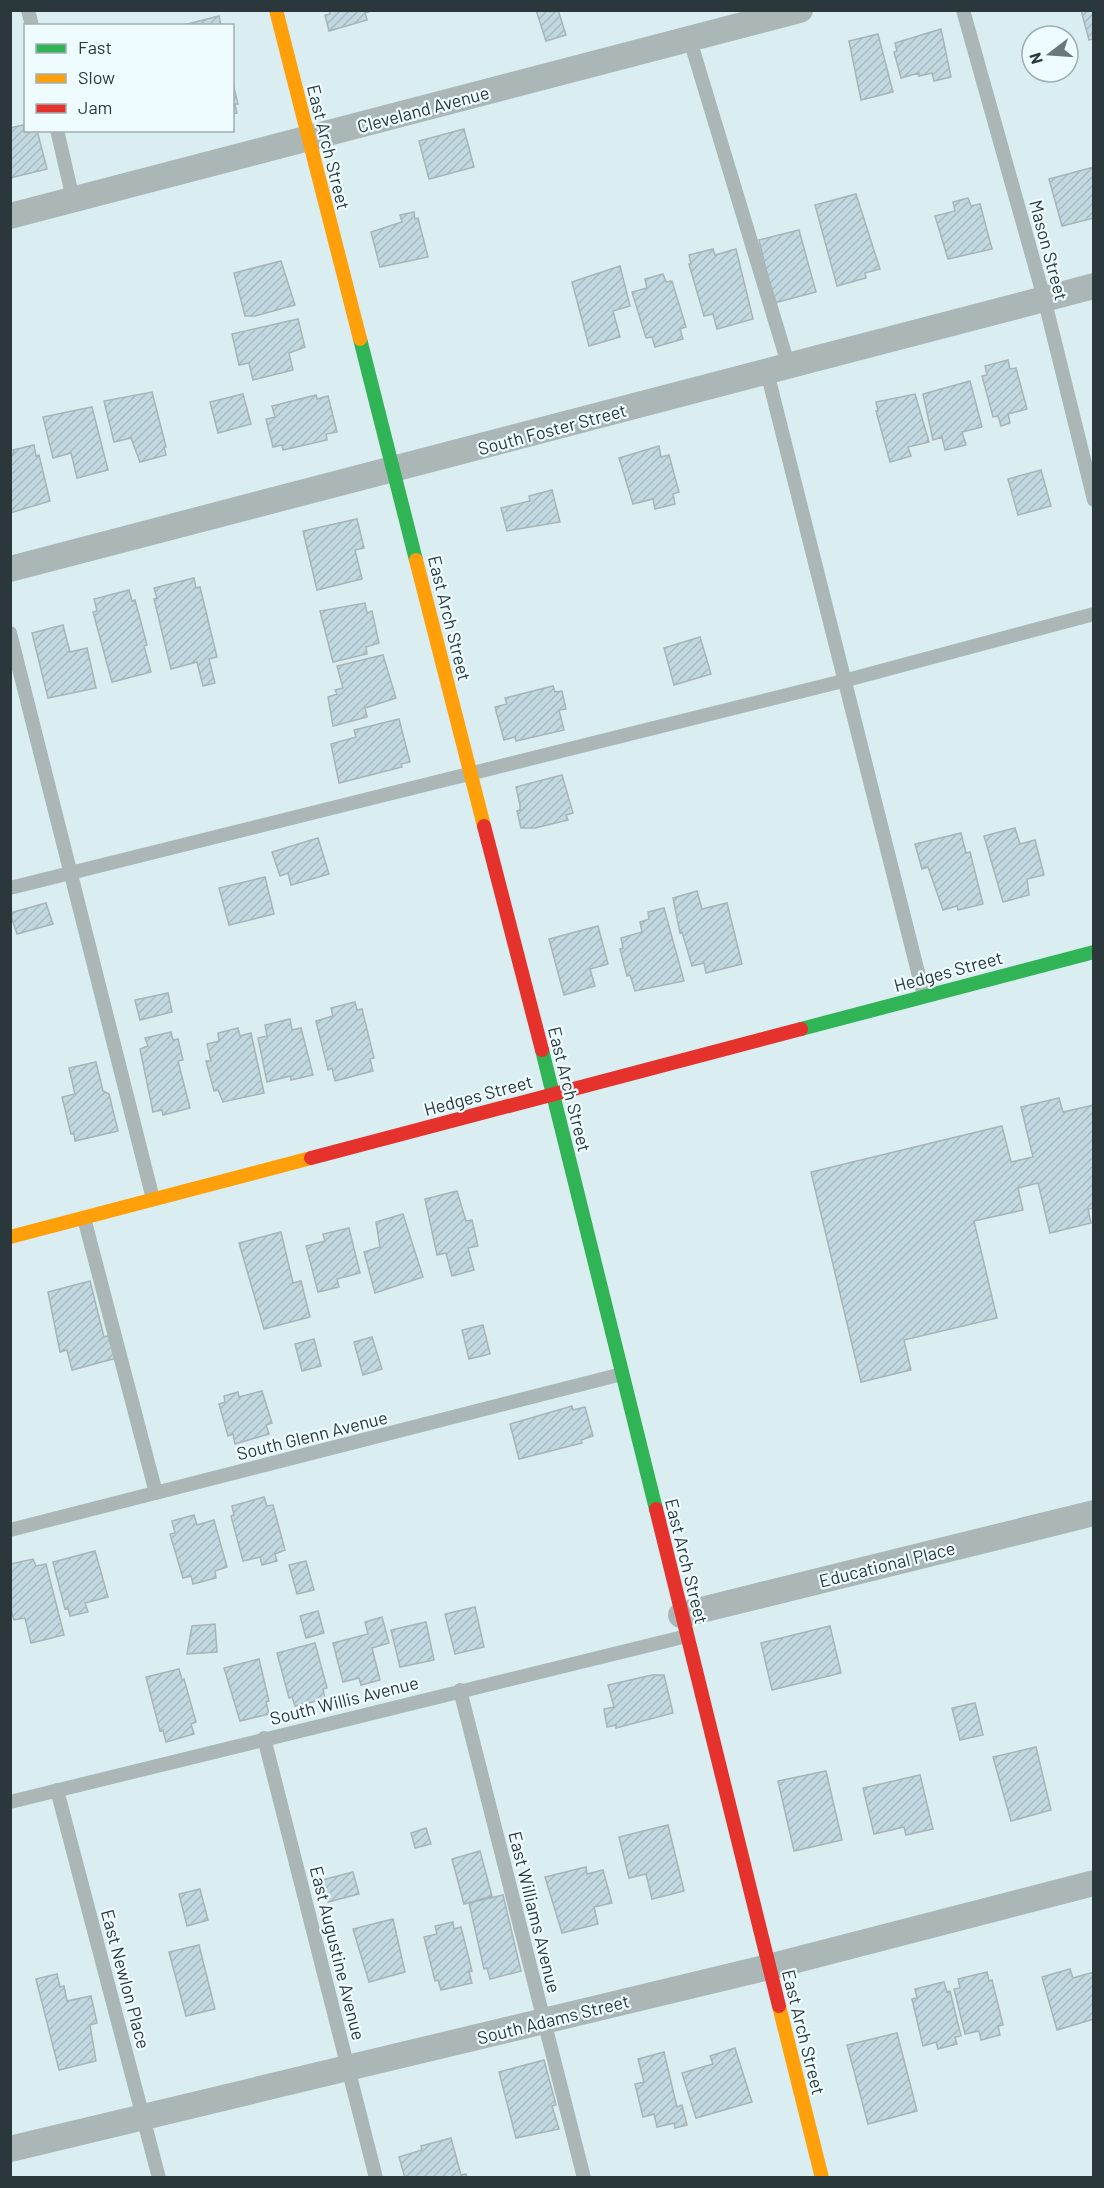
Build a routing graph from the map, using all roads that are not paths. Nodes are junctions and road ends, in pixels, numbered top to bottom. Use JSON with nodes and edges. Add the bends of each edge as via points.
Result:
{"nodes":[{"id":1,"x":276,"y":10,"type":"edge"},
{"id":2,"x":800,"y":10,"type":"edge"},
{"id":3,"x":963,"y":10,"type":"edge"},
{"id":4,"x":725,"y":20,"type":"edge"},
{"id":5,"x":690,"y":40,"type":"junction"},
{"id":6,"x":57,"y":132,"type":"edge"},
{"id":7,"x":308,"y":139,"type":"junction"},
{"id":8,"x":73,"y":199,"type":"junction"},
{"id":9,"x":10,"y":216,"type":"edge"},
{"id":10,"x":1094,"y":285,"type":"edge"},
{"id":11,"x":1044,"y":298,"type":"junction"},
{"id":12,"x":778,"y":369,"type":"junction"},
{"id":13,"x":393,"y":471,"type":"junction"},
{"id":14,"x":1094,"y":500,"type":"edge"},
{"id":15,"x":10,"y":568,"type":"edge"},
{"id":16,"x":1094,"y":614,"type":"edge"},
{"id":17,"x":10,"y":633,"type":"edge"},
{"id":18,"x":847,"y":680,"type":"junction"},
{"id":19,"x":471,"y":772,"type":"junction"},
{"id":20,"x":72,"y":874,"type":"junction"},
{"id":21,"x":10,"y":888,"type":"edge"},
{"id":22,"x":1094,"y":952,"type":"edge"},
{"id":23,"x":924,"y":996,"type":"junction"},
{"id":24,"x":553,"y":1094,"type":"junction"},
{"id":25,"x":153,"y":1199,"type":"junction"},
{"id":26,"x":84,"y":1218,"type":"junction"},
{"id":27,"x":10,"y":1237,"type":"edge"},
{"id":28,"x":622,"y":1374,"type":"junction"},
{"id":29,"x":156,"y":1493,"type":"junction"},
{"id":30,"x":1094,"y":1513,"type":"edge"},
{"id":31,"x":10,"y":1530,"type":"edge"},
{"id":32,"x":684,"y":1625,"type":"junction"},
{"id":33,"x":460,"y":1690,"type":"junction"},
{"id":34,"x":264,"y":1738,"type":"junction"},
{"id":35,"x":57,"y":1790,"type":"junction"},
{"id":36,"x":10,"y":1802,"type":"edge"},
{"id":37,"x":1094,"y":1883,"type":"edge"},
{"id":38,"x":769,"y":1967,"type":"junction"},
{"id":39,"x":545,"y":2021,"type":"junction"},
{"id":40,"x":349,"y":2068,"type":"junction"},
{"id":41,"x":145,"y":2117,"type":"junction"},
{"id":42,"x":10,"y":2149,"type":"edge"},
{"id":43,"x":159,"y":2178,"type":"edge"},
{"id":44,"x":376,"y":2178,"type":"edge"},
{"id":45,"x":584,"y":2178,"type":"edge"},
{"id":46,"x":822,"y":2178,"type":"edge"}],
"edges":[{"from":1,"to":7,"type":"street","name":"East Arch Street"},
{"from":2,"to":4,"type":"street","name":"Cleveland Avenue"},
{"from":3,"to":11,"type":"lane","name":"Mason Street"},
{"from":4,"to":5,"type":"street","name":"Cleveland Avenue"},
{"from":5,"to":7,"type":"street","name":"Cleveland Avenue"},
{"from":5,"to":12,"type":"lane"},
{"from":6,"to":8,"type":"lane"},
{"from":7,"to":8,"type":"street","name":"Cleveland Avenue"},
{"from":7,"to":13,"type":"street","name":"East Arch Street"},
{"from":8,"to":9,"type":"street","name":"Cleveland Avenue"},
{"from":10,"to":11,"type":"street","name":"South Foster Street"},
{"from":11,"to":12,"type":"street","name":"South Foster Street"},
{"from":11,"to":14,"type":"lane","name":"Mason Street"},
{"from":12,"to":13,"type":"street","name":"South Foster Street"},
{"from":12,"to":18,"type":"lane"},
{"from":13,"to":15,"type":"street","name":"South Foster Street"},
{"from":13,"to":19,"type":"street","name":"East Arch Street"},
{"from":16,"to":18,"type":"lane"},
{"from":17,"to":20,"type":"lane"},
{"from":18,"to":19,"type":"lane"},
{"from":18,"to":23,"type":"lane"},
{"from":19,"to":20,"type":"lane"},
{"from":19,"to":24,"type":"street","name":"East Arch Street"},
{"from":20,"to":21,"type":"lane"},
{"from":20,"to":25,"type":"lane"},
{"from":22,"to":23,"type":"street","name":"Hedges Street"},
{"from":23,"to":24,"type":"street","name":"Hedges Street"},
{"from":24,"to":25,"type":"street","name":"Hedges Street"},
{"from":24,"to":28,"type":"street","name":"East Arch Street"},
{"from":25,"to":26,"type":"street","name":"Hedges Street"},
{"from":26,"to":27,"type":"street","name":"Hedges Street"},
{"from":26,"to":29,"type":"lane"},
{"from":28,"to":29,"type":"lane","name":"South Glenn Avenue"},
{"from":28,"to":32,"type":"street","name":"East Arch Street"},
{"from":29,"to":31,"type":"lane","name":"South Glenn Avenue"},
{"from":30,"to":32,"type":"street","name":"Educational Place"},
{"from":32,"to":33,"type":"lane","name":"South Willis Avenue"},
{"from":32,"to":38,"type":"street","name":"East Arch Street"},
{"from":33,"to":34,"type":"lane","name":"South Willis Avenue"},
{"from":33,"to":39,"type":"lane","name":"East Williams Avenue"},
{"from":34,"to":35,"type":"lane","name":"South Willis Avenue"},
{"from":34,"to":40,"type":"lane","name":"East Augustine Avenue"},
{"from":35,"to":36,"type":"lane","name":"South Willis Avenue"},
{"from":35,"to":41,"type":"lane","name":"East Newlon Place"},
{"from":37,"to":38,"type":"street","name":"South Adams Street"},
{"from":38,"to":39,"type":"street","name":"South Adams Street"},
{"from":38,"to":46,"type":"street","name":"East Arch Street"},
{"from":39,"to":40,"type":"street","name":"South Adams Street"},
{"from":39,"to":45,"type":"lane","name":"East Williams Avenue"},
{"from":40,"to":41,"type":"street","name":"South Adams Street"},
{"from":40,"to":44,"type":"lane","name":"East Augustine Avenue"},
{"from":41,"to":42,"type":"street","name":"South Adams Street"},
{"from":41,"to":43,"type":"lane","name":"East Newlon Place"}]}
